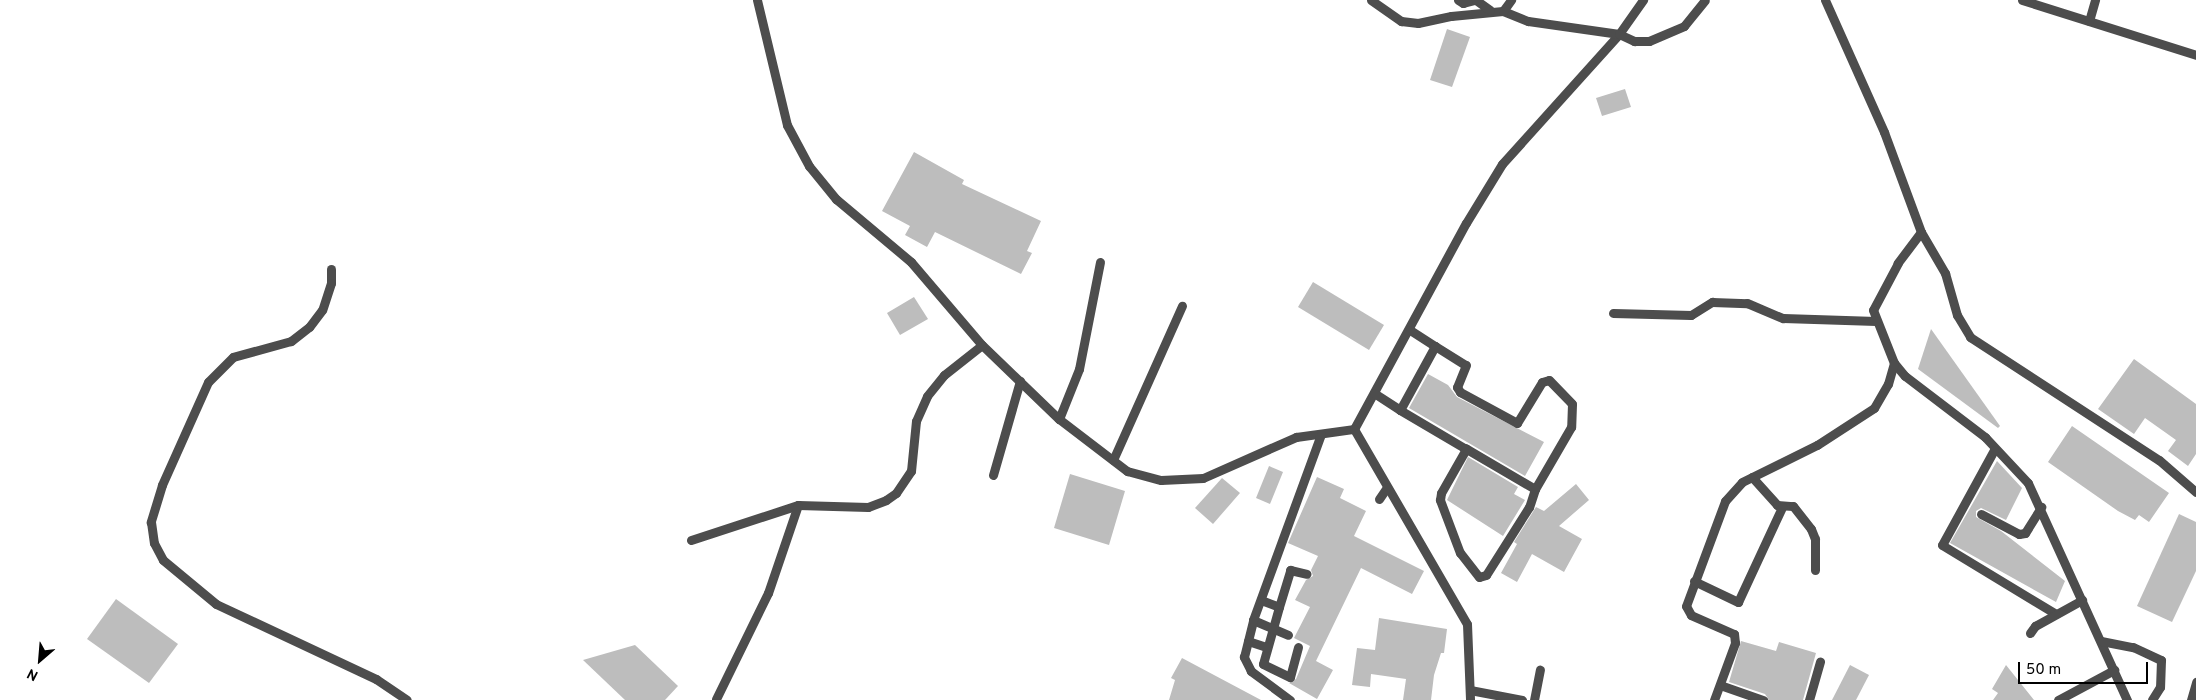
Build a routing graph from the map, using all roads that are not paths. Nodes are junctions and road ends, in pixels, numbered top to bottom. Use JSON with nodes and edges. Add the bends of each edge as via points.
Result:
{"nodes":[{"id":1,"x":757,"y":0,"type":"edge"},
{"id":2,"x":1371,"y":0,"type":"edge"},
{"id":3,"x":1458,"y":0,"type":"edge"},
{"id":4,"x":1475,"y":0,"type":"edge"},
{"id":5,"x":1511,"y":0,"type":"edge"},
{"id":6,"x":1642,"y":0,"type":"edge"},
{"id":7,"x":1705,"y":0,"type":"edge"},
{"id":8,"x":1825,"y":0,"type":"edge"},
{"id":9,"x":2022,"y":0,"type":"edge"},
{"id":10,"x":2095,"y":0,"type":"edge"},
{"id":11,"x":1490,"y":10,"type":"junction"},
{"id":12,"x":1503,"y":11,"type":"junction"},
{"id":13,"x":2088,"y":21,"type":"junction"},
{"id":14,"x":1620,"y":34,"type":"junction"},
{"id":15,"x":2196,"y":55,"type":"edge"},
{"id":16,"x":1921,"y":232,"type":"junction"},
{"id":17,"x":1100,"y":262,"type":"dead end"},
{"id":18,"x":332,"y":269,"type":"dead end"},
{"id":19,"x":1182,"y":306,"type":"dead end"},
{"id":20,"x":1613,"y":312,"type":"dead end"},
{"id":21,"x":1876,"y":321,"type":"junction"},
{"id":22,"x":1410,"y":330,"type":"junction"},
{"id":23,"x":982,"y":345,"type":"junction"},
{"id":24,"x":1434,"y":346,"type":"junction"},
{"id":25,"x":1894,"y":363,"type":"junction"},
{"id":26,"x":1020,"y":381,"type":"junction"},
{"id":27,"x":1374,"y":393,"type":"junction"},
{"id":28,"x":1400,"y":410,"type":"junction"},
{"id":29,"x":1059,"y":418,"type":"junction"},
{"id":30,"x":1354,"y":429,"type":"junction"},
{"id":31,"x":1321,"y":434,"type":"junction"},
{"id":32,"x":1465,"y":448,"type":"junction"},
{"id":33,"x":1994,"y":450,"type":"junction"},
{"id":34,"x":1113,"y":460,"type":"junction"},
{"id":35,"x":993,"y":475,"type":"dead end"},
{"id":36,"x":1752,"y":477,"type":"junction"},
{"id":37,"x":1387,"y":487,"type":"junction"},
{"id":38,"x":1535,"y":489,"type":"junction"},
{"id":39,"x":2196,"y":492,"type":"edge"},
{"id":40,"x":1379,"y":499,"type":"dead end"},
{"id":41,"x":798,"y":506,"type":"junction"},
{"id":42,"x":1782,"y":507,"type":"junction"},
{"id":43,"x":2041,"y":507,"type":"junction"},
{"id":44,"x":1981,"y":514,"type":"dead end"},
{"id":45,"x":691,"y":540,"type":"dead end"},
{"id":46,"x":1815,"y":570,"type":"dead end"},
{"id":47,"x":1307,"y":574,"type":"dead end"},
{"id":48,"x":1694,"y":581,"type":"junction"},
{"id":49,"x":1260,"y":600,"type":"junction"},
{"id":50,"x":2082,"y":600,"type":"junction"},
{"id":51,"x":1279,"y":607,"type":"junction"},
{"id":52,"x":2056,"y":614,"type":"junction"},
{"id":53,"x":1254,"y":620,"type":"junction"},
{"id":54,"x":1272,"y":627,"type":"junction"},
{"id":55,"x":2030,"y":633,"type":"dead end"},
{"id":56,"x":1288,"y":635,"type":"dead end"},
{"id":57,"x":1248,"y":641,"type":"junction"},
{"id":58,"x":2101,"y":641,"type":"junction"},
{"id":59,"x":1266,"y":647,"type":"junction"},
{"id":60,"x":1298,"y":647,"type":"dead end"},
{"id":61,"x":1820,"y":662,"type":"dead end"},
{"id":62,"x":1540,"y":670,"type":"dead end"},
{"id":63,"x":2114,"y":670,"type":"junction"},
{"id":64,"x":2196,"y":682,"type":"edge"},
{"id":65,"x":1720,"y":686,"type":"junction"},
{"id":66,"x":1470,"y":690,"type":"junction"},
{"id":67,"x":1489,"y":697,"type":"edge"},
{"id":68,"x":716,"y":699,"type":"edge"},
{"id":69,"x":407,"y":700,"type":"edge"},
{"id":70,"x":1290,"y":700,"type":"edge"},
{"id":71,"x":1470,"y":700,"type":"edge"},
{"id":72,"x":1522,"y":700,"type":"edge"},
{"id":73,"x":1534,"y":700,"type":"edge"},
{"id":74,"x":1714,"y":700,"type":"edge"},
{"id":75,"x":1763,"y":700,"type":"edge"},
{"id":76,"x":1809,"y":700,"type":"edge"},
{"id":77,"x":2058,"y":700,"type":"edge"},
{"id":78,"x":2127,"y":700,"type":"edge"},
{"id":79,"x":2152,"y":700,"type":"edge"},
{"id":80,"x":2191,"y":700,"type":"edge"}],
"edges":[{"from":1,"to":23,"type":"street","via":[[787,125],[809,166],[836,199],[911,262]]},
{"from":2,"to":11,"type":"street","via":[[1401,21],[1418,23]]},
{"from":3,"to":4,"type":"street","via":[[1463,3]]},
{"from":4,"to":11,"type":"street"},
{"from":5,"to":12,"type":"street"},
{"from":6,"to":14,"type":"street"},
{"from":7,"to":14,"type":"street","via":[[1684,26],[1649,41],[1634,41]]},
{"from":8,"to":16,"type":"street","via":[[1884,132]]},
{"from":9,"to":13,"type":"street"},
{"from":10,"to":13,"type":"street"},
{"from":11,"to":12,"type":"street"},
{"from":12,"to":14,"type":"street","via":[[1528,20]]},
{"from":13,"to":15,"type":"street"},
{"from":14,"to":22,"type":"street","via":[[1502,164],[1466,223]]},
{"from":16,"to":21,"type":"street","via":[[1898,263],[1873,310]]},
{"from":16,"to":39,"type":"street","via":[[1945,273],[1957,315],[1970,337],[2159,460]]},
{"from":17,"to":29,"type":"street","via":[[1079,369]]},
{"from":18,"to":69,"type":"street","via":[[322,310],[309,327],[291,341],[233,358],[208,382],[162,485],[151,522],[154,543],[163,560],[216,604],[376,679]]},
{"from":19,"to":34,"type":"street"},
{"from":20,"to":21,"type":"street","via":[[1691,315],[1712,302],[1747,303],[1783,318]]},
{"from":21,"to":25,"type":"street"},
{"from":22,"to":24,"type":"street"},
{"from":22,"to":27,"type":"street"},
{"from":23,"to":26,"type":"street"},
{"from":23,"to":41,"type":"street","via":[[944,376],[927,396],[916,421],[911,471],[896,493],[868,507]]},
{"from":24,"to":28,"type":"street"},
{"from":24,"to":38,"type":"street","via":[[1466,365],[1457,387],[1460,392],[1517,424],[1542,382],[1549,380],[1572,404],[1571,427]]},
{"from":25,"to":33,"type":"street","via":[[1905,376],[1985,437]]},
{"from":25,"to":36,"type":"street","via":[[1888,384],[1874,408],[1817,445]]},
{"from":26,"to":29,"type":"street"},
{"from":26,"to":35,"type":"street"},
{"from":27,"to":28,"type":"street"},
{"from":27,"to":30,"type":"street"},
{"from":28,"to":32,"type":"street"},
{"from":29,"to":34,"type":"street"},
{"from":30,"to":31,"type":"street"},
{"from":30,"to":37,"type":"street"},
{"from":31,"to":34,"type":"street","via":[[1296,437],[1203,478],[1161,480],[1128,471]]},
{"from":31,"to":49,"type":"street"},
{"from":32,"to":38,"type":"street"},
{"from":32,"to":38,"type":"street","via":[[1440,500],[1460,554],[1479,577],[1486,575],[1529,507]]},
{"from":33,"to":43,"type":"street","via":[[2028,482]]},
{"from":33,"to":52,"type":"street","via":[[1942,545]]},
{"from":36,"to":42,"type":"street","via":[[1768,498]]},
{"from":36,"to":48,"type":"street","via":[[1742,482],[1725,501]]},
{"from":37,"to":40,"type":"street"},
{"from":37,"to":66,"type":"street","via":[[1467,624]]},
{"from":41,"to":45,"type":"street"},
{"from":41,"to":68,"type":"street","via":[[768,593]]},
{"from":42,"to":46,"type":"street","via":[[1793,506],[1811,529],[1815,539]]},
{"from":42,"to":48,"type":"street","via":[[1738,602]]},
{"from":43,"to":44,"type":"street","via":[[2025,533],[2019,534]]},
{"from":43,"to":50,"type":"street"},
{"from":47,"to":51,"type":"street","via":[[1290,570]]},
{"from":48,"to":65,"type":"street","via":[[1686,611],[1734,634],[1735,642]]},
{"from":49,"to":51,"type":"street"},
{"from":49,"to":53,"type":"street"},
{"from":50,"to":52,"type":"street"},
{"from":50,"to":58,"type":"street"},
{"from":51,"to":54,"type":"street"},
{"from":52,"to":55,"type":"street","via":[[2035,626]]},
{"from":53,"to":54,"type":"street"},
{"from":53,"to":57,"type":"street"},
{"from":54,"to":56,"type":"street"},
{"from":54,"to":59,"type":"street"},
{"from":57,"to":59,"type":"street"},
{"from":57,"to":70,"type":"street","via":[[1244,657],[1251,671]]},
{"from":58,"to":63,"type":"street"},
{"from":58,"to":79,"type":"street","via":[[2133,647],[2161,660],[2160,687]]},
{"from":59,"to":60,"type":"street","via":[[1263,664],[1287,678]]},
{"from":61,"to":76,"type":"street"},
{"from":62,"to":73,"type":"street"},
{"from":63,"to":77,"type":"street"},
{"from":63,"to":78,"type":"street"},
{"from":64,"to":80,"type":"street"},
{"from":65,"to":74,"type":"street"},
{"from":65,"to":75,"type":"street"},
{"from":66,"to":67,"type":"street"},
{"from":66,"to":71,"type":"street"},
{"from":67,"to":72,"type":"street"}]}
